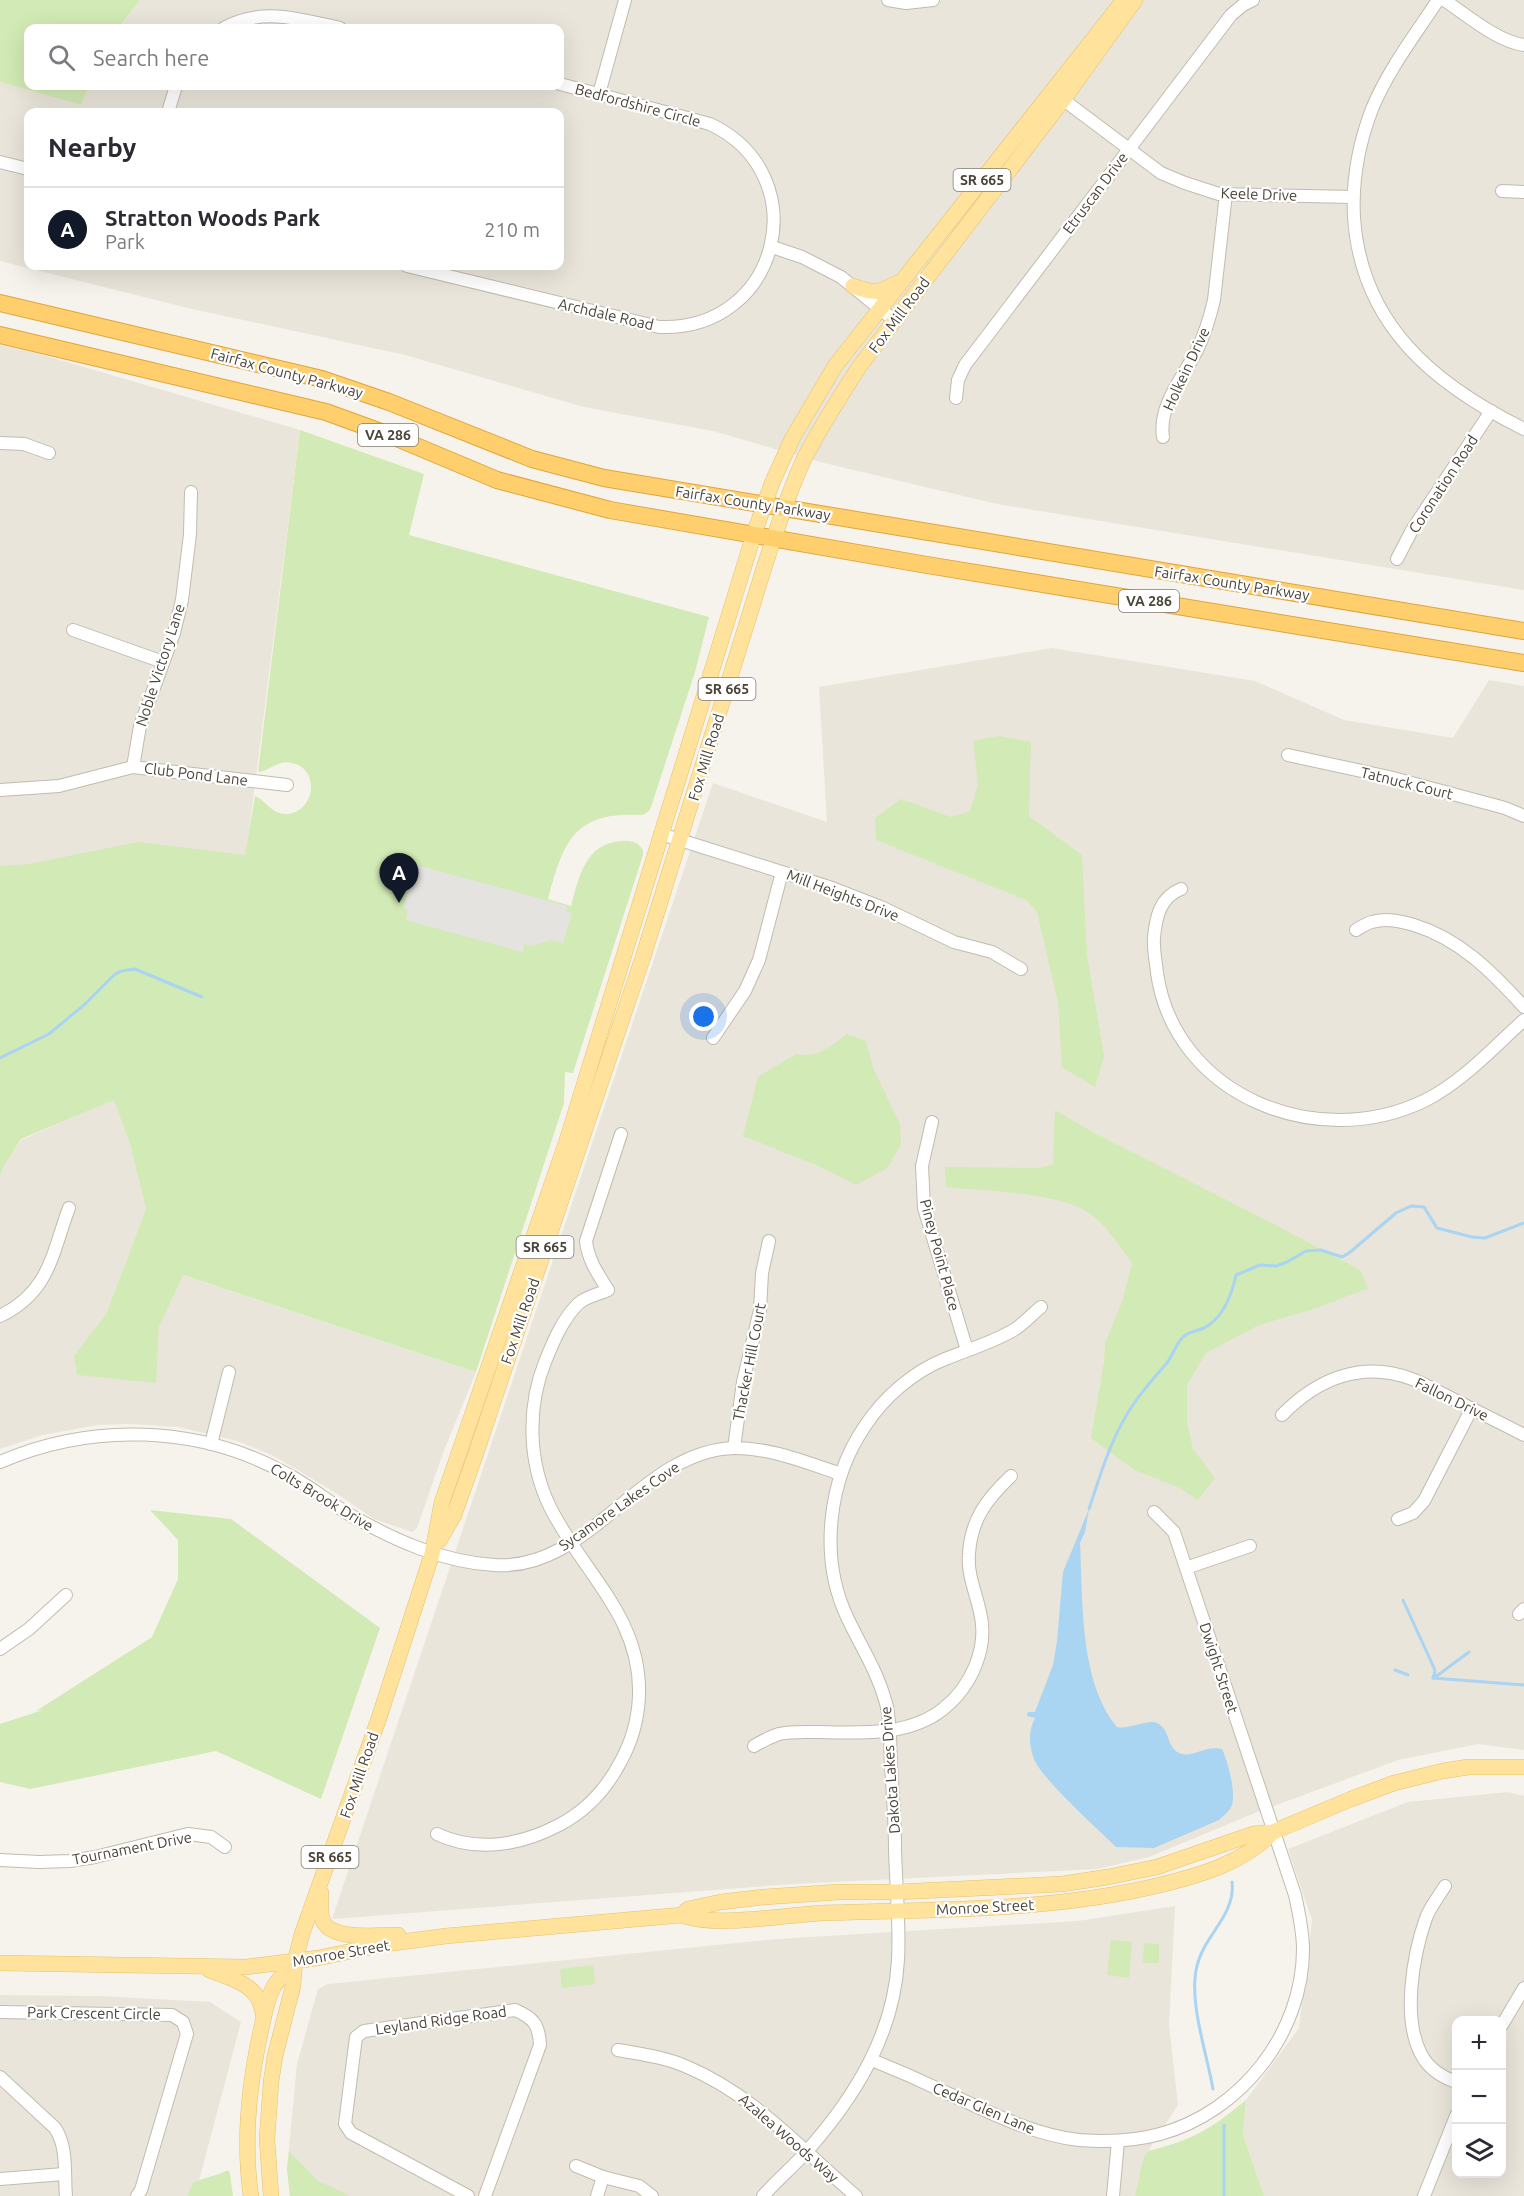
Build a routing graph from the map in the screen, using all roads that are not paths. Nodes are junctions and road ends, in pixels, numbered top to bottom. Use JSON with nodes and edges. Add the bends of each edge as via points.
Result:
{"nodes":[{"id":1,"x":625,"y":0,"type":"edge"},
{"id":2,"x":888,"y":0,"type":"edge"},
{"id":3,"x":933,"y":0,"type":"edge"},
{"id":4,"x":1124,"y":0,"type":"edge"},
{"id":5,"x":1135,"y":0,"type":"edge"},
{"id":6,"x":1253,"y":0,"type":"edge"},
{"id":7,"x":1438,"y":0,"type":"edge"},
{"id":8,"x":1444,"y":0,"type":"edge"},
{"id":9,"x":235,"y":24,"type":"edge"},
{"id":10,"x":323,"y":24,"type":"edge"},
{"id":11,"x":1524,"y":45,"type":"edge"},
{"id":12,"x":564,"y":85,"type":"edge"},
{"id":13,"x":175,"y":90,"type":"edge"},
{"id":14,"x":599,"y":94,"type":"junction"},
{"id":15,"x":1058,"y":96,"type":"junction"},
{"id":16,"x":169,"y":108,"type":"edge"},
{"id":17,"x":1128,"y":149,"type":"junction"},
{"id":18,"x":0,"y":162,"type":"edge"},
{"id":19,"x":24,"y":168,"type":"edge"},
{"id":20,"x":1503,"y":191,"type":"dead end"},
{"id":21,"x":1524,"y":192,"type":"edge"},
{"id":22,"x":1226,"y":194,"type":"junction"},
{"id":23,"x":1353,"y":197,"type":"junction"},
{"id":24,"x":772,"y":247,"type":"junction"},
{"id":25,"x":422,"y":270,"type":"edge"},
{"id":26,"x":902,"y":280,"type":"junction"},
{"id":27,"x":854,"y":286,"type":"junction"},
{"id":28,"x":0,"y":303,"type":"edge"},
{"id":29,"x":879,"y":308,"type":"junction"},
{"id":30,"x":895,"y":321,"type":"junction"},
{"id":31,"x":0,"y":335,"type":"edge"},
{"id":32,"x":956,"y":398,"type":"dead end"},
{"id":33,"x":1491,"y":411,"type":"junction"},
{"id":34,"x":1524,"y":429,"type":"edge"},
{"id":35,"x":1164,"y":436,"type":"dead end"},
{"id":36,"x":0,"y":443,"type":"edge"},
{"id":37,"x":49,"y":453,"type":"dead end"},
{"id":38,"x":191,"y":492,"type":"dead end"},
{"id":39,"x":765,"y":504,"type":"junction"},
{"id":40,"x":784,"y":509,"type":"junction"},
{"id":41,"x":754,"y":534,"type":"junction"},
{"id":42,"x":774,"y":538,"type":"junction"},
{"id":43,"x":1397,"y":559,"type":"dead end"},
{"id":44,"x":73,"y":630,"type":"dead end"},
{"id":45,"x":1524,"y":631,"type":"edge"},
{"id":46,"x":163,"y":662,"type":"junction"},
{"id":47,"x":1524,"y":663,"type":"edge"},
{"id":48,"x":1288,"y":755,"type":"dead end"},
{"id":49,"x":133,"y":767,"type":"junction"},
{"id":50,"x":287,"y":785,"type":"dead end"},
{"id":51,"x":0,"y":790,"type":"edge"},
{"id":52,"x":1524,"y":816,"type":"edge"},
{"id":53,"x":661,"y":834,"type":"junction"},
{"id":54,"x":680,"y":840,"type":"junction"},
{"id":55,"x":782,"y":872,"type":"junction"},
{"id":56,"x":1181,"y":889,"type":"dead end"},
{"id":57,"x":1356,"y":930,"type":"dead end"},
{"id":58,"x":1021,"y":969,"type":"dead end"},
{"id":59,"x":1524,"y":1007,"type":"edge"},
{"id":60,"x":1524,"y":1020,"type":"edge"},
{"id":61,"x":712,"y":1038,"type":"dead end"},
{"id":62,"x":932,"y":1122,"type":"dead end"},
{"id":63,"x":621,"y":1134,"type":"dead end"},
{"id":64,"x":69,"y":1208,"type":"dead end"},
{"id":65,"x":768,"y":1241,"type":"dead end"},
{"id":66,"x":1041,"y":1307,"type":"dead end"},
{"id":67,"x":0,"y":1316,"type":"edge"},
{"id":68,"x":967,"y":1350,"type":"junction"},
{"id":69,"x":229,"y":1372,"type":"dead end"},
{"id":70,"x":1472,"y":1408,"type":"junction"},
{"id":71,"x":1282,"y":1415,"type":"dead end"},
{"id":72,"x":1524,"y":1435,"type":"edge"},
{"id":73,"x":211,"y":1444,"type":"junction"},
{"id":74,"x":734,"y":1448,"type":"junction"},
{"id":75,"x":0,"y":1462,"type":"edge"},
{"id":76,"x":842,"y":1474,"type":"junction"},
{"id":77,"x":1011,"y":1476,"type":"dead end"},
{"id":78,"x":1154,"y":1512,"type":"dead end"},
{"id":79,"x":1398,"y":1519,"type":"dead end"},
{"id":80,"x":570,"y":1542,"type":"junction"},
{"id":81,"x":1250,"y":1546,"type":"dead end"},
{"id":82,"x":432,"y":1554,"type":"junction"},
{"id":83,"x":1186,"y":1568,"type":"junction"},
{"id":84,"x":66,"y":1594,"type":"dead end"},
{"id":85,"x":0,"y":1649,"type":"edge"},
{"id":86,"x":890,"y":1729,"type":"junction"},
{"id":87,"x":754,"y":1746,"type":"dead end"},
{"id":88,"x":1524,"y":1767,"type":"edge"},
{"id":89,"x":1273,"y":1832,"type":"junction"},
{"id":90,"x":437,"y":1834,"type":"dead end"},
{"id":91,"x":225,"y":1847,"type":"dead end"},
{"id":92,"x":0,"y":1860,"type":"edge"},
{"id":93,"x":321,"y":1884,"type":"junction"},
{"id":94,"x":1445,"y":1886,"type":"dead end"},
{"id":95,"x":897,"y":1892,"type":"junction"},
{"id":96,"x":897,"y":1911,"type":"junction"},
{"id":97,"x":682,"y":1915,"type":"junction"},
{"id":98,"x":446,"y":1936,"type":"junction"},
{"id":99,"x":295,"y":1961,"type":"junction"},
{"id":100,"x":0,"y":1963,"type":"edge"},
{"id":101,"x":201,"y":1966,"type":"junction"},
{"id":102,"x":1524,"y":1988,"type":"edge"},
{"id":103,"x":0,"y":2012,"type":"edge"},
{"id":104,"x":1506,"y":2018,"type":"edge"},
{"id":105,"x":263,"y":2020,"type":"junction"},
{"id":106,"x":618,"y":2050,"type":"dead end"},
{"id":107,"x":872,"y":2060,"type":"junction"},
{"id":108,"x":0,"y":2077,"type":"edge"},
{"id":109,"x":1452,"y":2080,"type":"edge"},
{"id":110,"x":1453,"y":2124,"type":"edge"},
{"id":111,"x":1118,"y":2141,"type":"junction"},
{"id":112,"x":806,"y":2152,"type":"junction"},
{"id":113,"x":576,"y":2166,"type":"dead end"},
{"id":114,"x":64,"y":2174,"type":"junction"},
{"id":115,"x":603,"y":2177,"type":"junction"},
{"id":116,"x":0,"y":2179,"type":"edge"},
{"id":117,"x":66,"y":2196,"type":"edge"},
{"id":118,"x":137,"y":2196,"type":"edge"},
{"id":119,"x":251,"y":2196,"type":"edge"},
{"id":120,"x":271,"y":2196,"type":"edge"},
{"id":121,"x":468,"y":2196,"type":"edge"},
{"id":122,"x":485,"y":2196,"type":"edge"},
{"id":123,"x":597,"y":2196,"type":"edge"},
{"id":124,"x":652,"y":2196,"type":"edge"},
{"id":125,"x":763,"y":2196,"type":"edge"},
{"id":126,"x":856,"y":2196,"type":"edge"},
{"id":127,"x":1113,"y":2196,"type":"edge"},
{"id":128,"x":1424,"y":2196,"type":"edge"}],
"edges":[{"from":1,"to":14,"type":"street"},
{"from":2,"to":3,"type":"street"},
{"from":4,"to":15,"type":"main road","name":"Fox Mill Road","number":"SR 665"},
{"from":5,"to":15,"type":"main road","name":"Fox Mill Road","number":"SR 665"},
{"from":6,"to":17,"type":"street","name":"Etruscan Drive","via":[[1231,15]]},
{"from":7,"to":23,"type":"street","via":[[1372,108]]},
{"from":8,"to":11,"type":"street","via":[[1513,44]]},
{"from":9,"to":10,"type":"street","via":[[271,16]]},
{"from":12,"to":14,"type":"street","name":"Bedfordshire Circle"},
{"from":13,"to":16,"type":"street"},
{"from":14,"to":24,"type":"street","name":"Bedfordshire Circle","via":[[710,124],[741,144],[770,193],[774,215]]},
{"from":15,"to":17,"type":"street","name":"Keele Drive"},
{"from":15,"to":26,"type":"main road","name":"Fox Mill Road","number":"SR 665"},
{"from":15,"to":30,"type":"main road","name":"Fox Mill Road","number":"SR 665"},
{"from":17,"to":22,"type":"street","name":"Keele Drive","via":[[1173,178]]},
{"from":17,"to":32,"type":"street","name":"Etruscan Drive","via":[[965,365]]},
{"from":18,"to":19,"type":"street"},
{"from":20,"to":21,"type":"street"},
{"from":22,"to":23,"type":"street","name":"Keele Drive"},
{"from":22,"to":35,"type":"street","name":"Holkein Drive","via":[[1210,317],[1166,408]]},
{"from":23,"to":33,"type":"street","via":[[1362,266],[1386,320],[1403,343],[1443,380]]},
{"from":24,"to":25,"type":"street","name":"Archdale Road","via":[[757,279],[732,306],[707,320],[669,328]]},
{"from":24,"to":27,"type":"street","via":[[822,266]]},
{"from":26,"to":27,"type":"main road","via":[[878,292]]},
{"from":26,"to":29,"type":"main road","name":"Fox Mill Road","number":"SR 665"},
{"from":27,"to":29,"type":"street"},
{"from":28,"to":39,"type":"highway","name":"Fairfax County Parkway","number":"VA 286","via":[[322,379],[497,447],[569,470]]},
{"from":29,"to":30,"type":"street"},
{"from":29,"to":39,"type":"main road","name":"Fox Mill Road","number":"SR 665","via":[[807,411]]},
{"from":30,"to":40,"type":"main road","name":"Fox Mill Road","number":"SR 665","via":[[832,409],[803,461]]},
{"from":31,"to":41,"type":"highway","name":"Fairfax County Parkway","number":"VA 286","via":[[326,412],[497,480],[586,504]]},
{"from":33,"to":34,"type":"street"},
{"from":33,"to":43,"type":"street","name":"Coronation Road"},
{"from":36,"to":37,"type":"street","via":[[24,444]]},
{"from":38,"to":46,"type":"street","name":"Noble Victory Lane","via":[[188,567],[174,633]]},
{"from":39,"to":40,"type":"highway","name":"Fairfax County Parkway","number":"VA 286"},
{"from":39,"to":41,"type":"main road","name":"Fox Mill Road","number":"SR 665"},
{"from":40,"to":42,"type":"main road","name":"Fox Mill Road","number":"SR 665"},
{"from":40,"to":45,"type":"highway","name":"Fairfax County Parkway","number":"VA 286"},
{"from":41,"to":42,"type":"highway","name":"Fairfax County Parkway","number":"VA 286"},
{"from":41,"to":53,"type":"main road","name":"Fox Mill Road","number":"SR 665"},
{"from":42,"to":47,"type":"highway","name":"Fairfax County Parkway","number":"VA 286"},
{"from":42,"to":54,"type":"main road","name":"Fox Mill Road","number":"SR 665"},
{"from":44,"to":46,"type":"street"},
{"from":46,"to":49,"type":"street","name":"Noble Victory Lane","via":[[140,726]]},
{"from":48,"to":52,"type":"street","name":"Tatnuck Court","via":[[1389,777]]},
{"from":49,"to":50,"type":"street","name":"Club Pond Lane"},
{"from":49,"to":51,"type":"street","name":"Club Pond Lane","via":[[59,786]]},
{"from":53,"to":54,"type":"street","name":"Mill Heights Drive"},
{"from":53,"to":82,"type":"main road","name":"Fox Mill Road","number":"SR 665","via":[[567,1140],[442,1502]]},
{"from":54,"to":55,"type":"street","name":"Mill Heights Drive"},
{"from":54,"to":82,"type":"main road","name":"Fox Mill Road","number":"SR 665","via":[[475,1456],[454,1515]]},
{"from":55,"to":58,"type":"street","name":"Mill Heights Drive","via":[[881,907],[954,942],[992,952]]},
{"from":55,"to":61,"type":"street","via":[[759,960],[745,991]]},
{"from":56,"to":60,"type":"street","via":[[1160,907],[1155,927],[1160,990],[1169,1017],[1203,1066],[1234,1091],[1272,1109],[1306,1118],[1335,1120],[1373,1118],[1400,1111],[1449,1086]]},
{"from":57,"to":59,"type":"street","via":[[1389,919],[1436,934],[1477,959]]},
{"from":62,"to":68,"type":"street","name":"Piney Point Place","via":[[922,1166],[924,1208]]},
{"from":63,"to":80,"type":"street","via":[[586,1241],[587,1253],[608,1290],[580,1302],[554,1339],[536,1383],[531,1431],[538,1474]]},
{"from":64,"to":67,"type":"street","via":[[45,1275],[24,1300]]},
{"from":65,"to":74,"type":"street","name":"Thacker Hill Court","via":[[760,1310],[743,1382]]},
{"from":66,"to":68,"type":"street","name":"Dakota Lakes Drive","via":[[1016,1329]]},
{"from":68,"to":76,"type":"street","name":"Dakota Lakes Drive","via":[[924,1370],[888,1398],[855,1441]]},
{"from":69,"to":73,"type":"street"},
{"from":70,"to":71,"type":"street","name":"Fallon Drive","via":[[1413,1379],[1370,1372],[1342,1376],[1317,1386]]},
{"from":70,"to":72,"type":"street","name":"Fallon Drive"},
{"from":70,"to":79,"type":"street","via":[[1424,1501],[1413,1513]]},
{"from":73,"to":75,"type":"street","name":"Colts Brook Drive","via":[[156,1435],[99,1435],[42,1446]]},
{"from":73,"to":82,"type":"street","name":"Colts Brook Drive","via":[[286,1473],[366,1523]]},
{"from":74,"to":76,"type":"street","name":"Sycamore Lakes Cove","via":[[778,1454]]},
{"from":74,"to":80,"type":"street","name":"Sycamore Lakes Cove","via":[[704,1454],[668,1469]]},
{"from":76,"to":86,"type":"street","name":"Dakota Lakes Drive","via":[[831,1524],[835,1576],[846,1616],[879,1682]]},
{"from":77,"to":86,"type":"street","via":[[989,1497],[970,1540],[969,1569],[982,1623],[982,1640],[968,1682],[929,1719]]},
{"from":78,"to":83,"type":"street","name":"Dwight Street","via":[[1174,1532]]},
{"from":80,"to":82,"type":"street","name":"Sycamore Lakes Cove","via":[[547,1556],[509,1565],[471,1563]]},
{"from":80,"to":90,"type":"street","via":[[618,1610],[634,1650],[638,1708],[626,1752],[609,1782],[590,1803],[545,1833],[521,1841],[484,1845]]},
{"from":81,"to":83,"type":"street"},
{"from":82,"to":93,"type":"main road","name":"Fox Mill Road","number":"SR 665"},
{"from":83,"to":89,"type":"street","name":"Dwight Street"},
{"from":84,"to":85,"type":"street","via":[[29,1629]]},
{"from":86,"to":87,"type":"street","via":[[781,1733]]},
{"from":86,"to":95,"type":"street","name":"Dakota Lakes Drive"},
{"from":88,"to":89,"type":"main road","name":"Monroe Street","via":[[1468,1767],[1414,1778],[1371,1791]]},
{"from":89,"to":95,"type":"main road","name":"Monroe Street","via":[[1252,1834],[1157,1867],[1108,1877],[1062,1884]]},
{"from":89,"to":96,"type":"main road","name":"Monroe Street","via":[[1260,1845],[1227,1864],[1127,1893],[1047,1904]]},
{"from":89,"to":111,"type":"street","name":"Cedar Glen Lane","via":[[1295,1895],[1303,1950],[1299,1985],[1283,2031],[1243,2086],[1207,2115],[1162,2134]]},
{"from":91,"to":92,"type":"street","name":"Tournament Drive","via":[[211,1837],[188,1834],[70,1861]]},
{"from":93,"to":98,"type":"main road","via":[[323,1921],[333,1931]]},
{"from":93,"to":99,"type":"main road","name":"Fox Mill Road","number":"SR 665"},
{"from":94,"to":109,"type":"street","via":[[1427,1917],[1414,1964],[1411,2006],[1421,2055],[1437,2074]]},
{"from":95,"to":96,"type":"street","name":"Dakota Lakes Drive"},
{"from":95,"to":97,"type":"main road","name":"Monroe Street","via":[[808,1894],[722,1902],[688,1909]]},
{"from":96,"to":97,"type":"main road","name":"Monroe Street","via":[[748,1919],[693,1919]]},
{"from":96,"to":107,"type":"street","name":"Dakota Lakes Drive","via":[[898,1961],[893,1998]]},
{"from":97,"to":98,"type":"main road","name":"Monroe Street"},
{"from":98,"to":99,"type":"main road","name":"Monroe Street"},
{"from":99,"to":101,"type":"main road","name":"Monroe Street","via":[[246,1967]]},
{"from":99,"to":105,"type":"main road","name":"Fox Mill Road","number":"SR 665","via":[[273,1987]]},
{"from":99,"to":120,"type":"main road","name":"Fox Mill Road","number":"SR 665","via":[[271,2082],[267,2139]]},
{"from":100,"to":101,"type":"main road","name":"Monroe Street"},
{"from":101,"to":105,"type":"main road","via":[[252,1989],[261,2003]]},
{"from":102,"to":104,"type":"street"},
{"from":103,"to":118,"type":"street","name":"Park Crescent Circle","via":[[172,2015],[183,2022],[187,2034]]},
{"from":105,"to":119,"type":"main road","name":"Fox Mill Road","number":"SR 665","via":[[249,2113]]},
{"from":106,"to":112,"type":"street","name":"Azalea Woods Way","via":[[683,2065],[732,2090]]},
{"from":107,"to":111,"type":"street","name":"Cedar Glen Lane","via":[[1038,2132],[1078,2140]]},
{"from":107,"to":112,"type":"street","name":"Dakota Lakes Drive","via":[[860,2084]]},
{"from":108,"to":114,"type":"street","via":[[55,2128],[63,2144]]},
{"from":110,"to":128,"type":"street"},
{"from":111,"to":127,"type":"street"},
{"from":112,"to":125,"type":"street","name":"Dakota Lakes Drive"},
{"from":112,"to":126,"type":"street","name":"Azalea Woods Way"},
{"from":113,"to":115,"type":"street"},
{"from":114,"to":116,"type":"street"},
{"from":114,"to":117,"type":"street"},
{"from":115,"to":123,"type":"street"},
{"from":115,"to":124,"type":"street","via":[[639,2186]]},
{"from":121,"to":122,"type":"street","name":"Leyland Ridge Road","via":[[351,2133],[345,2124],[356,2037],[364,2031],[515,2010],[527,2015],[539,2030],[540,2045]]}]}
